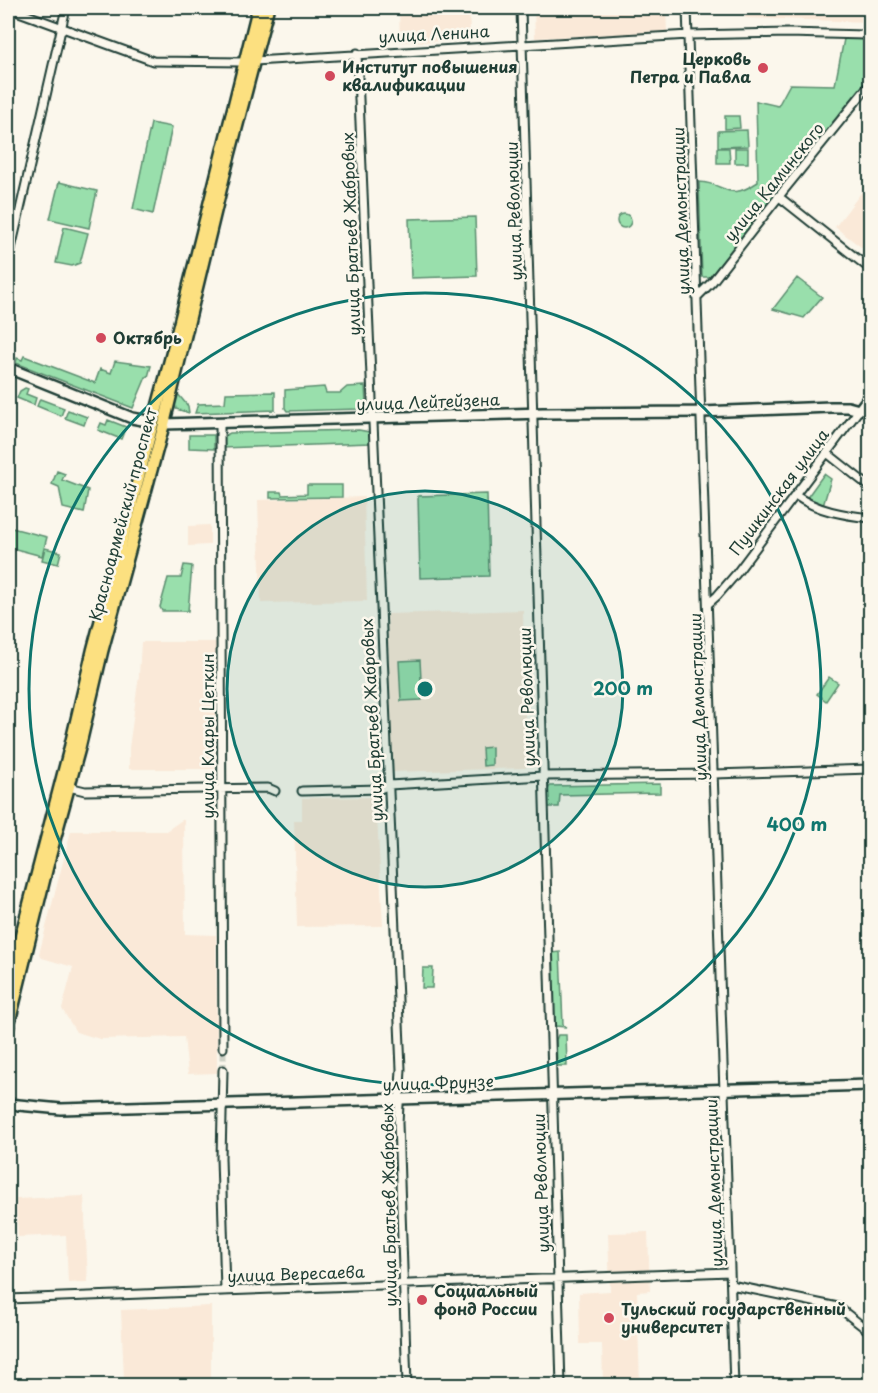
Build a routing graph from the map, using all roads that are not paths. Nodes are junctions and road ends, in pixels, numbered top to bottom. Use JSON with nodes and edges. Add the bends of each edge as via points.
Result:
{"nodes":[{"id":1,"x":8,"y":8,"type":"edge"},
{"id":2,"x":66,"y":8,"type":"edge"},
{"id":3,"x":258,"y":8,"type":"edge"},
{"id":4,"x":268,"y":8,"type":"edge"},
{"id":5,"x":521,"y":8,"type":"edge"},
{"id":6,"x":687,"y":8,"type":"edge"},
{"id":7,"x":62,"y":28,"type":"junction"},
{"id":8,"x":689,"y":35,"type":"junction"},
{"id":9,"x":870,"y":37,"type":"edge"},
{"id":10,"x":522,"y":45,"type":"junction"},
{"id":11,"x":357,"y":53,"type":"junction"},
{"id":12,"x":249,"y":61,"type":"junction"},
{"id":13,"x":870,"y":84,"type":"edge"},
{"id":14,"x":778,"y":196,"type":"junction"},
{"id":15,"x":8,"y":262,"type":"edge"},
{"id":16,"x":870,"y":268,"type":"edge"},
{"id":17,"x":698,"y":296,"type":"junction"},
{"id":18,"x":8,"y":368,"type":"edge"},
{"id":19,"x":870,"y":396,"type":"edge"},
{"id":20,"x":859,"y":410,"type":"junction"},
{"id":21,"x":702,"y":412,"type":"junction"},
{"id":22,"x":533,"y":414,"type":"junction"},
{"id":23,"x":373,"y":418,"type":"junction"},
{"id":24,"x":159,"y":423,"type":"junction"},
{"id":25,"x":220,"y":423,"type":"junction"},
{"id":26,"x":826,"y":453,"type":"junction"},
{"id":27,"x":870,"y":488,"type":"edge"},
{"id":28,"x":795,"y":495,"type":"junction"},
{"id":29,"x":870,"y":518,"type":"edge"},
{"id":30,"x":708,"y":604,"type":"junction"},
{"id":31,"x":870,"y":769,"type":"edge"},
{"id":32,"x":714,"y":774,"type":"junction"},
{"id":33,"x":543,"y":776,"type":"junction"},
{"id":34,"x":389,"y":785,"type":"junction"},
{"id":35,"x":69,"y":787,"type":"junction"},
{"id":36,"x":222,"y":789,"type":"junction"},
{"id":37,"x":275,"y":791,"type":"dead end"},
{"id":38,"x":302,"y":791,"type":"dead end"},
{"id":39,"x":8,"y":985,"type":"edge"},
{"id":40,"x":8,"y":1028,"type":"edge"},
{"id":41,"x":223,"y":1048,"type":"tunnel mouth"},
{"id":42,"x":223,"y":1070,"type":"tunnel mouth"},
{"id":43,"x":870,"y":1085,"type":"edge"},
{"id":44,"x":725,"y":1090,"type":"junction"},
{"id":45,"x":552,"y":1095,"type":"junction"},
{"id":46,"x":401,"y":1098,"type":"junction"},
{"id":47,"x":8,"y":1104,"type":"edge"},
{"id":48,"x":221,"y":1105,"type":"junction"},
{"id":49,"x":730,"y":1272,"type":"junction"},
{"id":50,"x":558,"y":1277,"type":"junction"},
{"id":51,"x":403,"y":1284,"type":"junction"},
{"id":52,"x":731,"y":1285,"type":"junction"},
{"id":53,"x":225,"y":1290,"type":"junction"},
{"id":54,"x":8,"y":1299,"type":"edge"},
{"id":55,"x":870,"y":1332,"type":"edge"},
{"id":56,"x":407,"y":1385,"type":"edge"},
{"id":57,"x":561,"y":1386,"type":"edge"},
{"id":58,"x":734,"y":1386,"type":"edge"}],
"edges":[{"from":1,"to":7,"type":"street","name":"улица Ленина"},
{"from":2,"to":7,"type":"street"},
{"from":3,"to":12,"type":"main road","name":"Красноармейский проспект"},
{"from":4,"to":12,"type":"main road","name":"Красноармейский проспект"},
{"from":5,"to":10,"type":"street","name":"улица Революции"},
{"from":6,"to":8,"type":"street","name":"улица Демонстрации"},
{"from":7,"to":12,"type":"street","name":"улица Ленина","via":[[153,61]]},
{"from":7,"to":15,"type":"street"},
{"from":8,"to":9,"type":"street","name":"улица Ленина","via":[[788,33]]},
{"from":8,"to":10,"type":"street","name":"улица Ленина"},
{"from":8,"to":17,"type":"street","name":"улица Демонстрации"},
{"from":10,"to":11,"type":"street","name":"улица Ленина"},
{"from":10,"to":22,"type":"street","name":"улица Революции"},
{"from":11,"to":12,"type":"street","name":"улица Ленина"},
{"from":11,"to":23,"type":"street","name":"улица Братьев Жабровых"},
{"from":12,"to":24,"type":"main road","name":"Красноармейский проспект","via":[[174,345]]},
{"from":13,"to":14,"type":"street","name":"улица Каминского"},
{"from":14,"to":16,"type":"street"},
{"from":14,"to":17,"type":"street","name":"улица Каминского"},
{"from":17,"to":21,"type":"street","name":"улица Демонстрации"},
{"from":18,"to":24,"type":"street","name":"улица Лейтейзена","via":[[132,418]]},
{"from":19,"to":20,"type":"street","name":"Пушкинская улица"},
{"from":20,"to":21,"type":"street","name":"улица Лейтейзена","via":[[831,406]]},
{"from":20,"to":26,"type":"street","name":"Пушкинская улица"},
{"from":21,"to":22,"type":"street","name":"улица Лейтейзена"},
{"from":21,"to":30,"type":"street","name":"улица Демонстрации"},
{"from":22,"to":23,"type":"street","name":"улица Лейтейзена"},
{"from":22,"to":33,"type":"street","name":"улица Революции"},
{"from":23,"to":25,"type":"street","name":"улица Лейтейзена"},
{"from":23,"to":34,"type":"street","name":"улица Братьев Жабровых"},
{"from":24,"to":25,"type":"street","name":"улица Лейтейзена"},
{"from":24,"to":35,"type":"main road","name":"Красноармейский проспект"},
{"from":24,"to":39,"type":"main road","name":"Красноармейский проспект","via":[[93,649]]},
{"from":25,"to":36,"type":"street","name":"улица Клары Цеткин"},
{"from":26,"to":27,"type":"street"},
{"from":26,"to":28,"type":"street","name":"Пушкинская улица"},
{"from":28,"to":29,"type":"street","via":[[826,510]]},
{"from":28,"to":30,"type":"street","name":"Пушкинская улица","via":[[736,574]]},
{"from":30,"to":32,"type":"street","name":"улица Демонстрации"},
{"from":31,"to":32,"type":"street"},
{"from":32,"to":33,"type":"street"},
{"from":32,"to":44,"type":"street","name":"улица Демонстрации"},
{"from":33,"to":34,"type":"street"},
{"from":33,"to":45,"type":"street","name":"улица Революции"},
{"from":34,"to":38,"type":"street","via":[[380,789]]},
{"from":34,"to":46,"type":"street","name":"улица Братьев Жабровых"},
{"from":35,"to":36,"type":"street","via":[[85,791]]},
{"from":35,"to":40,"type":"main road","name":"Красноармейский проспект"},
{"from":36,"to":37,"type":"street"},
{"from":36,"to":41,"type":"street","name":"улица Клары Цеткин"},
{"from":42,"to":48,"type":"street"},
{"from":43,"to":44,"type":"street","name":"улица Фрунзе"},
{"from":44,"to":45,"type":"street","name":"улица Фрунзе"},
{"from":44,"to":49,"type":"street","name":"улица Демонстрации"},
{"from":45,"to":46,"type":"street","name":"улица Фрунзе"},
{"from":45,"to":50,"type":"street","name":"улица Революции"},
{"from":46,"to":48,"type":"street","name":"улица Фрунзе"},
{"from":46,"to":51,"type":"street","name":"улица Братьев Жабровых","via":[[398,1123]]},
{"from":47,"to":48,"type":"street","name":"улица Фрунзе","via":[[61,1109]]},
{"from":48,"to":53,"type":"street"},
{"from":49,"to":50,"type":"street","name":"улица Вересаева"},
{"from":49,"to":52,"type":"street","name":"улица Демонстрации"},
{"from":50,"to":51,"type":"street","name":"улица Вересаева"},
{"from":50,"to":57,"type":"street","name":"улица Революции"},
{"from":51,"to":53,"type":"street","name":"улица Вересаева"},
{"from":51,"to":56,"type":"street","name":"улица Братьев Жабровых"},
{"from":52,"to":55,"type":"street","via":[[838,1307]]},
{"from":52,"to":58,"type":"street","name":"улица Демонстрации"},
{"from":53,"to":54,"type":"street","name":"улица Вересаева"}]}
